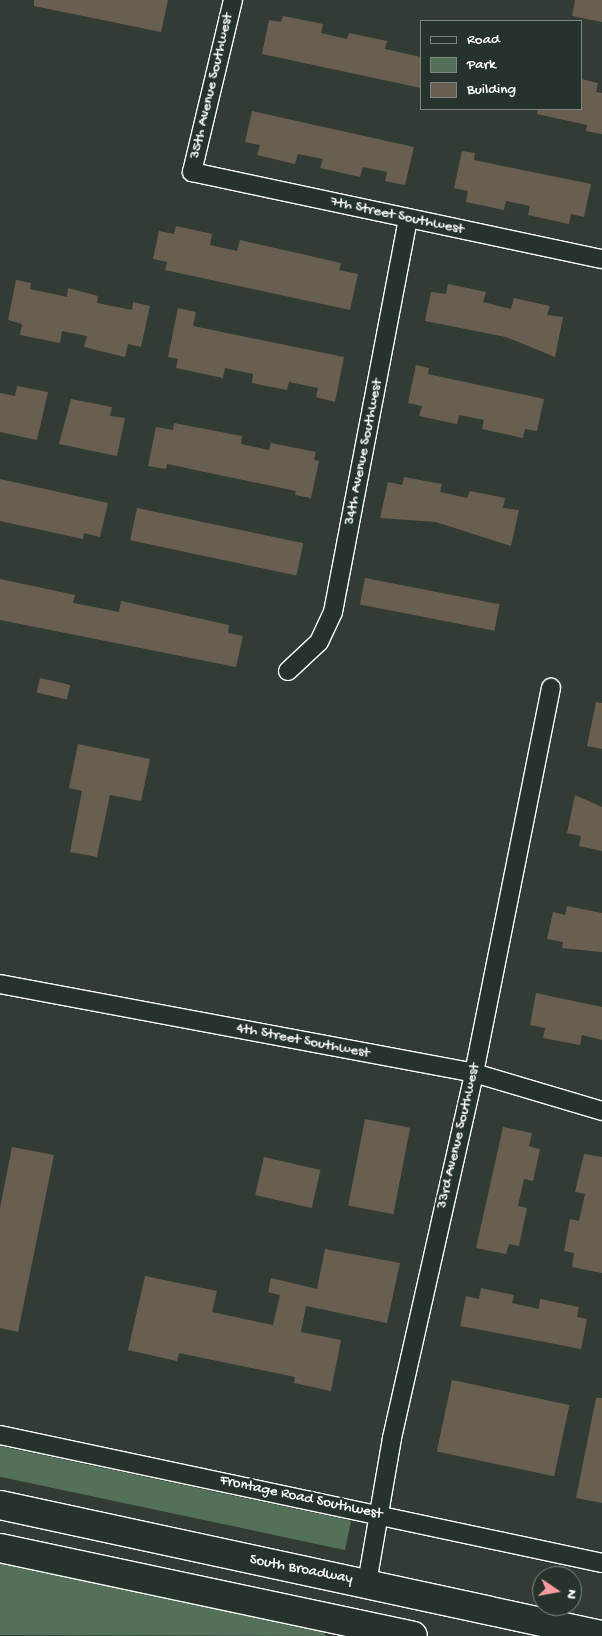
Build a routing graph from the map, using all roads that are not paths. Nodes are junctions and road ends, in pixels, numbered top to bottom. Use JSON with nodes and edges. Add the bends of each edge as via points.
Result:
{"nodes":[{"id":1,"x":233,"y":0,"type":"edge"},
{"id":2,"x":192,"y":172,"type":"joint"},
{"id":3,"x":408,"y":219,"type":"junction"},
{"id":4,"x":602,"y":259,"type":"edge"},
{"id":5,"x":288,"y":671,"type":"dead end"},
{"id":6,"x":551,"y":688,"type":"dead end"},
{"id":7,"x":0,"y":984,"type":"edge"},
{"id":8,"x":474,"y":1073,"type":"junction"},
{"id":9,"x":602,"y":1111,"type":"edge"},
{"id":10,"x":0,"y":1435,"type":"edge"},
{"id":11,"x":0,"y":1505,"type":"edge"},
{"id":12,"x":376,"y":1514,"type":"junction"},
{"id":13,"x":0,"y":1523,"type":"edge"},
{"id":14,"x":0,"y":1548,"type":"edge"},
{"id":15,"x":189,"y":1549,"type":"junction"},
{"id":16,"x":60,"y":1561,"type":"junction"},
{"id":17,"x":602,"y":1563,"type":"edge"},
{"id":18,"x":367,"y":1583,"type":"junction"},
{"id":19,"x":370,"y":1628,"type":"junction"},
{"id":20,"x":602,"y":1634,"type":"edge"},
{"id":21,"x":413,"y":1636,"type":"edge"},
{"id":22,"x":537,"y":1636,"type":"edge"}],
"edges":[{"from":1,"to":2,"type":"street","name":"35th Avenue Southwest"},
{"from":2,"to":3,"type":"street","name":"7th Street Southwest"},
{"from":3,"to":4,"type":"street","name":"7th Street Southwest"},
{"from":3,"to":5,"type":"street","name":"34th Avenue Southwest","via":[[333,612],[319,642]]},
{"from":6,"to":8,"type":"street","name":"33rd Avenue Southwest"},
{"from":7,"to":8,"type":"street","name":"4th Street Southwest"},
{"from":8,"to":9,"type":"street","name":"4th Street Southwest"},
{"from":8,"to":12,"type":"street","name":"33rd Avenue Southwest"},
{"from":10,"to":12,"type":"street","name":"Frontage Road Southwest"},
{"from":11,"to":15,"type":"highway","name":"South Broadway"},
{"from":12,"to":17,"type":"street","name":"Frontage Road Southwest"},
{"from":12,"to":18,"type":"street","name":"33rd Avenue Southwest"},
{"from":13,"to":15,"type":"highway","via":[[78,1541]]},
{"from":14,"to":16,"type":"highway"},
{"from":15,"to":18,"type":"highway","name":"South Broadway"},
{"from":16,"to":18,"type":"highway","via":[[194,1566],[350,1599],[363,1594]]},
{"from":16,"to":19,"type":"highway"},
{"from":18,"to":20,"type":"highway","name":"South Broadway"},
{"from":19,"to":21,"type":"highway"},
{"from":19,"to":22,"type":"highway","via":[[382,1605],[392,1604]]}]}
